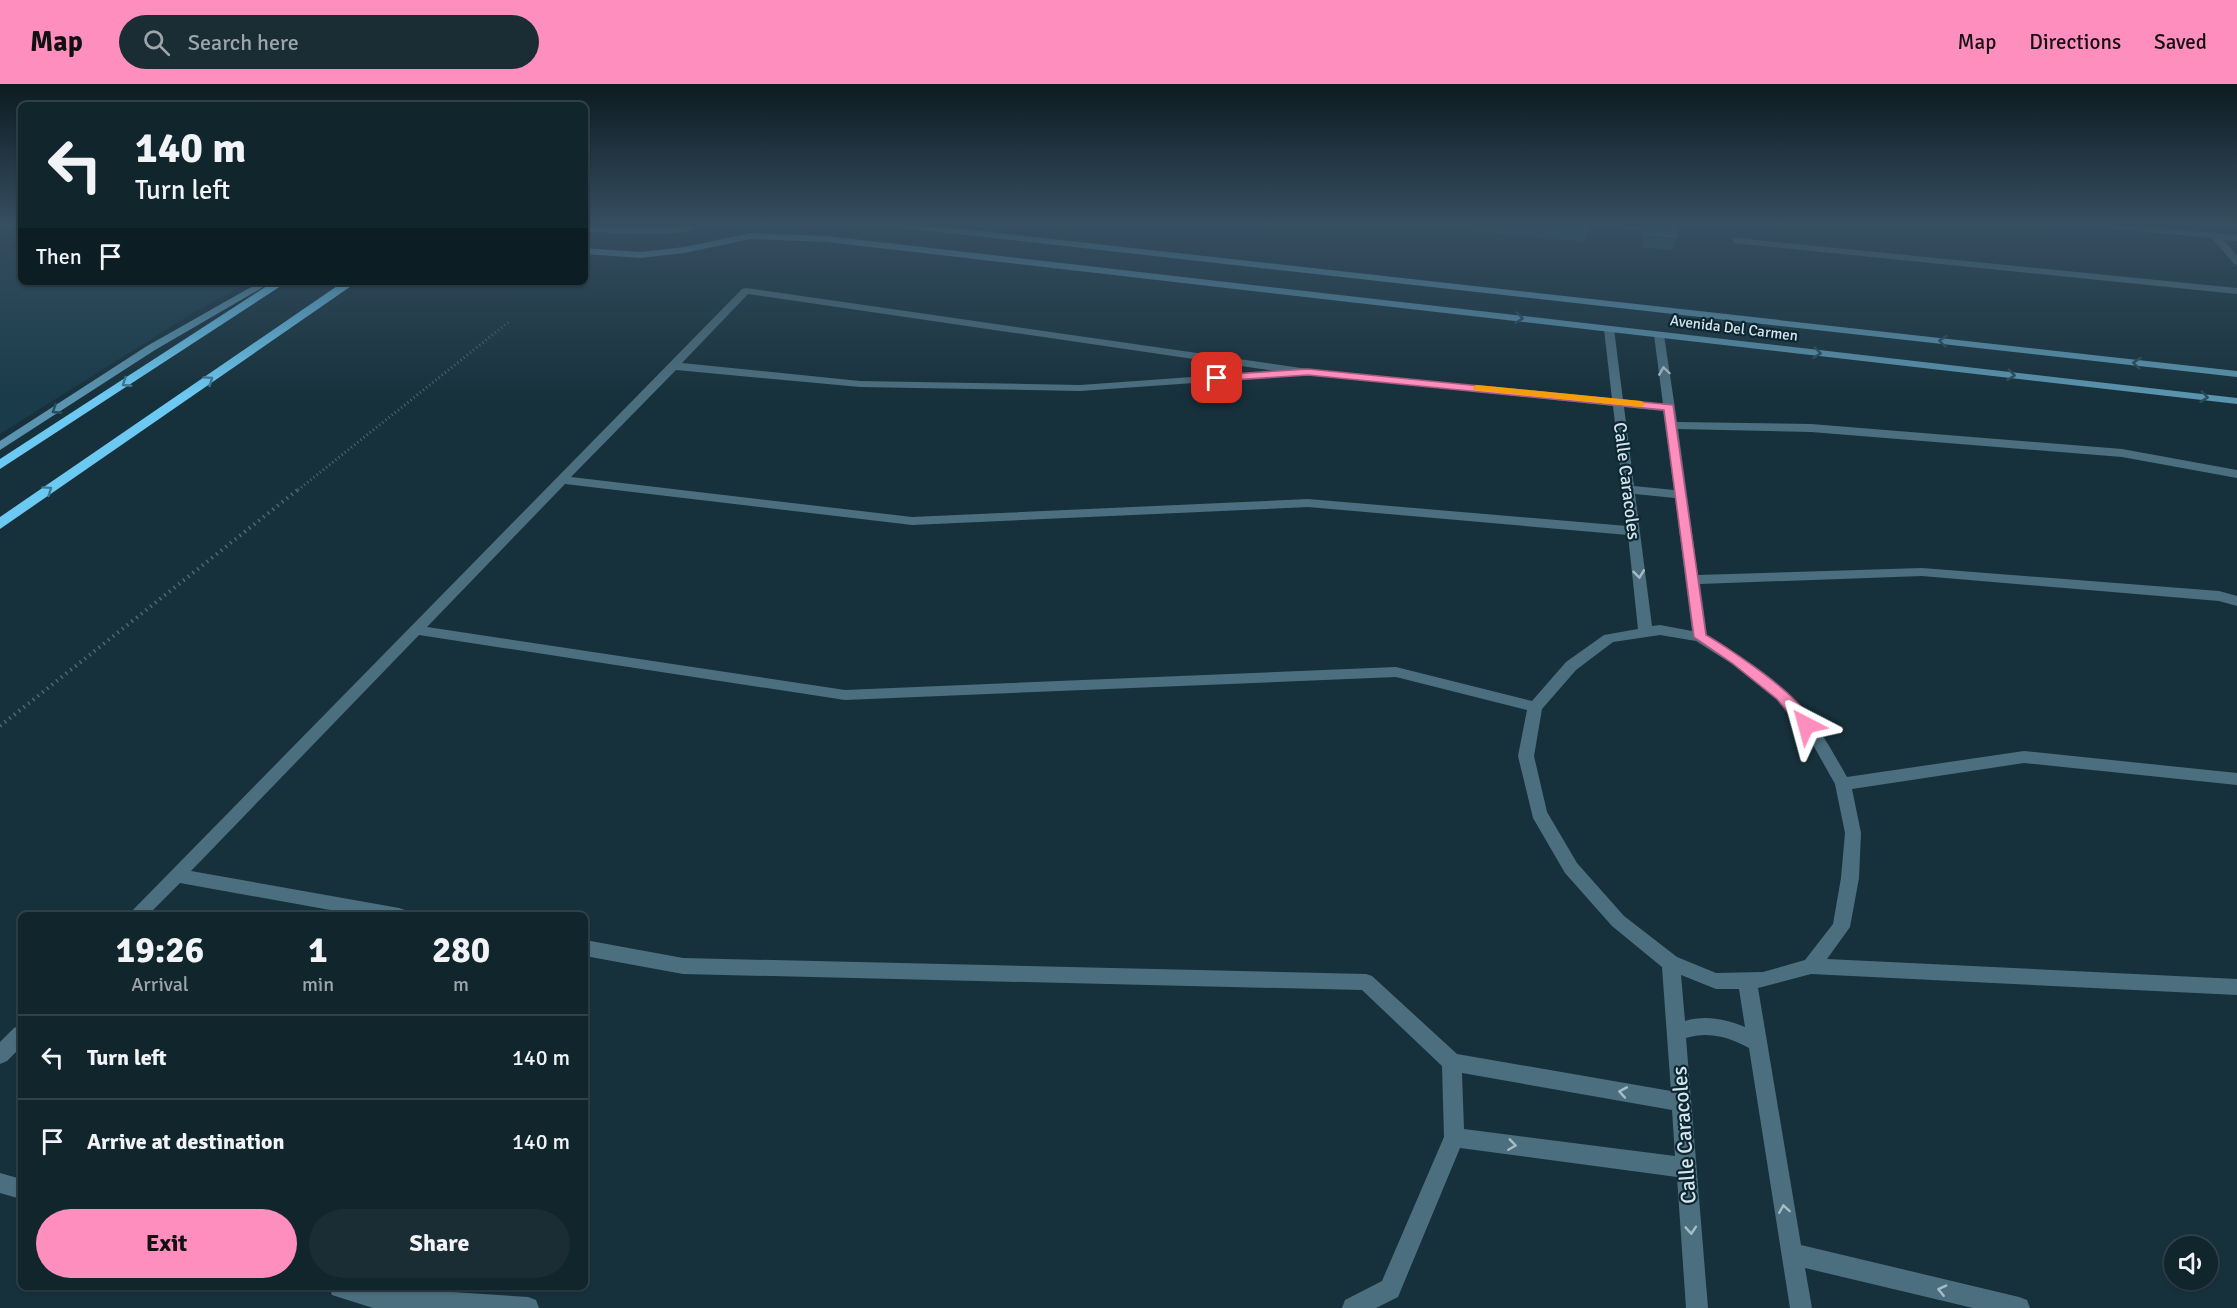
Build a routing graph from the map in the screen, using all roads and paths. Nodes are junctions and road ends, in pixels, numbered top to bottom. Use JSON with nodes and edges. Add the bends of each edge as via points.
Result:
{"nodes":[{"id":1,"x":1307,"y":282,"type":"edge"},
{"id":2,"x":1307,"y":282,"type":"edge"},
{"id":3,"x":2148,"y":282,"type":"edge"},
{"id":4,"x":262,"y":285,"type":"edge"},
{"id":5,"x":276,"y":285,"type":"edge"},
{"id":6,"x":347,"y":285,"type":"edge"},
{"id":7,"x":2237,"y":291,"type":"edge"},
{"id":8,"x":1484,"y":302,"type":"junction"},
{"id":9,"x":510,"y":321,"type":"dead end"},
{"id":10,"x":1609,"y":329,"type":"junction"},
{"id":11,"x":1659,"y":334,"type":"junction"},
{"id":12,"x":1781,"y":336,"type":"junction"},
{"id":13,"x":673,"y":366,"type":"junction"},
{"id":14,"x":1308,"y":372,"type":"junction"},
{"id":15,"x":2237,"y":374,"type":"edge"},
{"id":16,"x":1618,"y":401,"type":"junction"},
{"id":17,"x":2237,"y":401,"type":"edge"},
{"id":18,"x":1669,"y":408,"type":"junction"},
{"id":19,"x":1671,"y":425,"type":"junction"},
{"id":20,"x":0,"y":446,"type":"edge"},
{"id":21,"x":0,"y":465,"type":"edge"},
{"id":22,"x":2237,"y":474,"type":"edge"},
{"id":23,"x":562,"y":480,"type":"junction"},
{"id":24,"x":1629,"y":489,"type":"junction"},
{"id":25,"x":1681,"y":495,"type":"junction"},
{"id":26,"x":0,"y":524,"type":"edge"},
{"id":27,"x":1634,"y":531,"type":"junction"},
{"id":28,"x":1692,"y":580,"type":"junction"},
{"id":29,"x":2237,"y":601,"type":"edge"},
{"id":30,"x":415,"y":630,"type":"junction"},
{"id":31,"x":1646,"y":632,"type":"junction"},
{"id":32,"x":1700,"y":637,"type":"junction"},
{"id":33,"x":1535,"y":707,"type":"junction"},
{"id":34,"x":0,"y":726,"type":"edge"},
{"id":35,"x":2237,"y":779,"type":"edge"},
{"id":36,"x":1843,"y":784,"type":"junction"},
{"id":37,"x":176,"y":875,"type":"junction"},
{"id":38,"x":140,"y":912,"type":"edge"},
{"id":39,"x":382,"y":912,"type":"edge"},
{"id":40,"x":588,"y":949,"type":"edge"},
{"id":41,"x":1671,"y":963,"type":"junction"},
{"id":42,"x":1811,"y":966,"type":"junction"},
{"id":43,"x":1747,"y":980,"type":"junction"},
{"id":44,"x":2237,"y":987,"type":"edge"},
{"id":45,"x":1676,"y":1033,"type":"junction"},
{"id":46,"x":18,"y":1037,"type":"edge"},
{"id":47,"x":1757,"y":1043,"type":"junction"},
{"id":48,"x":0,"y":1055,"type":"edge"},
{"id":49,"x":1452,"y":1062,"type":"junction"},
{"id":50,"x":1681,"y":1102,"type":"junction"},
{"id":51,"x":1454,"y":1137,"type":"junction"},
{"id":52,"x":1686,"y":1168,"type":"junction"},
{"id":53,"x":0,"y":1183,"type":"edge"},
{"id":54,"x":18,"y":1188,"type":"edge"},
{"id":55,"x":1792,"y":1254,"type":"junction"},
{"id":56,"x":350,"y":1290,"type":"edge"},
{"id":57,"x":1980,"y":1303,"type":"edge"},
{"id":58,"x":528,"y":1308,"type":"edge"},
{"id":59,"x":1353,"y":1308,"type":"edge"},
{"id":60,"x":1697,"y":1308,"type":"edge"},
{"id":61,"x":1801,"y":1308,"type":"edge"},
{"id":62,"x":2019,"y":1308,"type":"edge"}],
"edges":[{"from":1,"to":8,"type":"main road","name":"Avenida Del Carmen"},
{"from":2,"to":8,"type":"main road","name":"Avenida Del Carmen"},
{"from":3,"to":7,"type":"street"},
{"from":4,"to":20,"type":"main road","one_way":true,"via":[[161,342]]},
{"from":5,"to":21,"type":"highway","one_way":true},
{"from":26,"to":6,"type":"highway","one_way":true},
{"from":8,"to":10,"type":"main road","name":"Avenida Del Carmen","one_way":true},
{"from":8,"to":12,"type":"main road","name":"Avenida Del Carmen"},
{"from":9,"to":34,"type":"path"},
{"from":10,"to":11,"type":"main road","name":"Avenida Del Carmen"},
{"from":10,"to":16,"type":"street","name":"Calle Caracoles"},
{"from":11,"to":12,"type":"main road","name":"Avenida Del Carmen"},
{"from":18,"to":11,"type":"street","one_way":true},
{"from":15,"to":12,"type":"main road","name":"Avenida Del Carmen","one_way":true},
{"from":12,"to":17,"type":"main road","name":"Avenida Del Carmen","one_way":true},
{"from":13,"to":14,"type":"street","via":[[860,384],[1080,388]]},
{"from":13,"to":14,"type":"street","via":[[746,291]]},
{"from":13,"to":23,"type":"street"},
{"from":14,"to":16,"type":"street"},
{"from":16,"to":18,"type":"street"},
{"from":16,"to":24,"type":"street","name":"Calle Caracoles"},
{"from":18,"to":19,"type":"street"},
{"from":19,"to":22,"type":"street","via":[[1811,428],[2122,453]]},
{"from":19,"to":25,"type":"street"},
{"from":23,"to":27,"type":"street","via":[[912,521],[1308,503]]},
{"from":23,"to":30,"type":"street"},
{"from":24,"to":25,"type":"street"},
{"from":24,"to":27,"type":"street","name":"Calle Caracoles"},
{"from":25,"to":28,"type":"street"},
{"from":27,"to":31,"type":"street","name":"Calle Caracoles","one_way":true},
{"from":28,"to":29,"type":"street","via":[[1922,572],[2219,596]]},
{"from":28,"to":32,"type":"street"},
{"from":30,"to":33,"type":"street","via":[[845,695],[1395,672]]},
{"from":30,"to":37,"type":"street"},
{"from":31,"to":32,"type":"street","via":[[1660,630]]},
{"from":31,"to":33,"type":"street","via":[[1609,638],[1571,666]]},
{"from":32,"to":36,"type":"street","via":[[1782,696],[1817,739]]},
{"from":33,"to":41,"type":"street","via":[[1526,756],[1539,813],[1571,868],[1618,921]]},
{"from":35,"to":36,"type":"street","via":[[2024,757]]},
{"from":36,"to":42,"type":"street","via":[[1853,833],[1850,878],[1841,927]]},
{"from":37,"to":38,"type":"street"},
{"from":37,"to":39,"type":"street"},
{"from":40,"to":49,"type":"street","via":[[683,966],[1366,982]]},
{"from":41,"to":43,"type":"street","via":[[1716,981]]},
{"from":41,"to":45,"type":"street","name":"Calle Caracoles"},
{"from":42,"to":43,"type":"street","via":[[1763,980]]},
{"from":42,"to":44,"type":"street"},
{"from":43,"to":47,"type":"street"},
{"from":45,"to":47,"type":"street","via":[[1688,1027],[1706,1026],[1745,1035]]},
{"from":45,"to":50,"type":"street","name":"Calle Caracoles"},
{"from":46,"to":48,"type":"street"},
{"from":55,"to":47,"type":"street","one_way":true},
{"from":50,"to":49,"type":"street","one_way":true},
{"from":49,"to":51,"type":"street"},
{"from":50,"to":52,"type":"street","name":"Calle Caracoles"},
{"from":51,"to":52,"type":"street","one_way":true},
{"from":51,"to":59,"type":"street","via":[[1390,1289]]},
{"from":52,"to":60,"type":"street","name":"Calle Caracoles","one_way":true},
{"from":53,"to":54,"type":"street"},
{"from":57,"to":55,"type":"street","one_way":true},
{"from":55,"to":61,"type":"street"},
{"from":56,"to":58,"type":"street","via":[[376,1298]]},
{"from":57,"to":62,"type":"street"}]}
